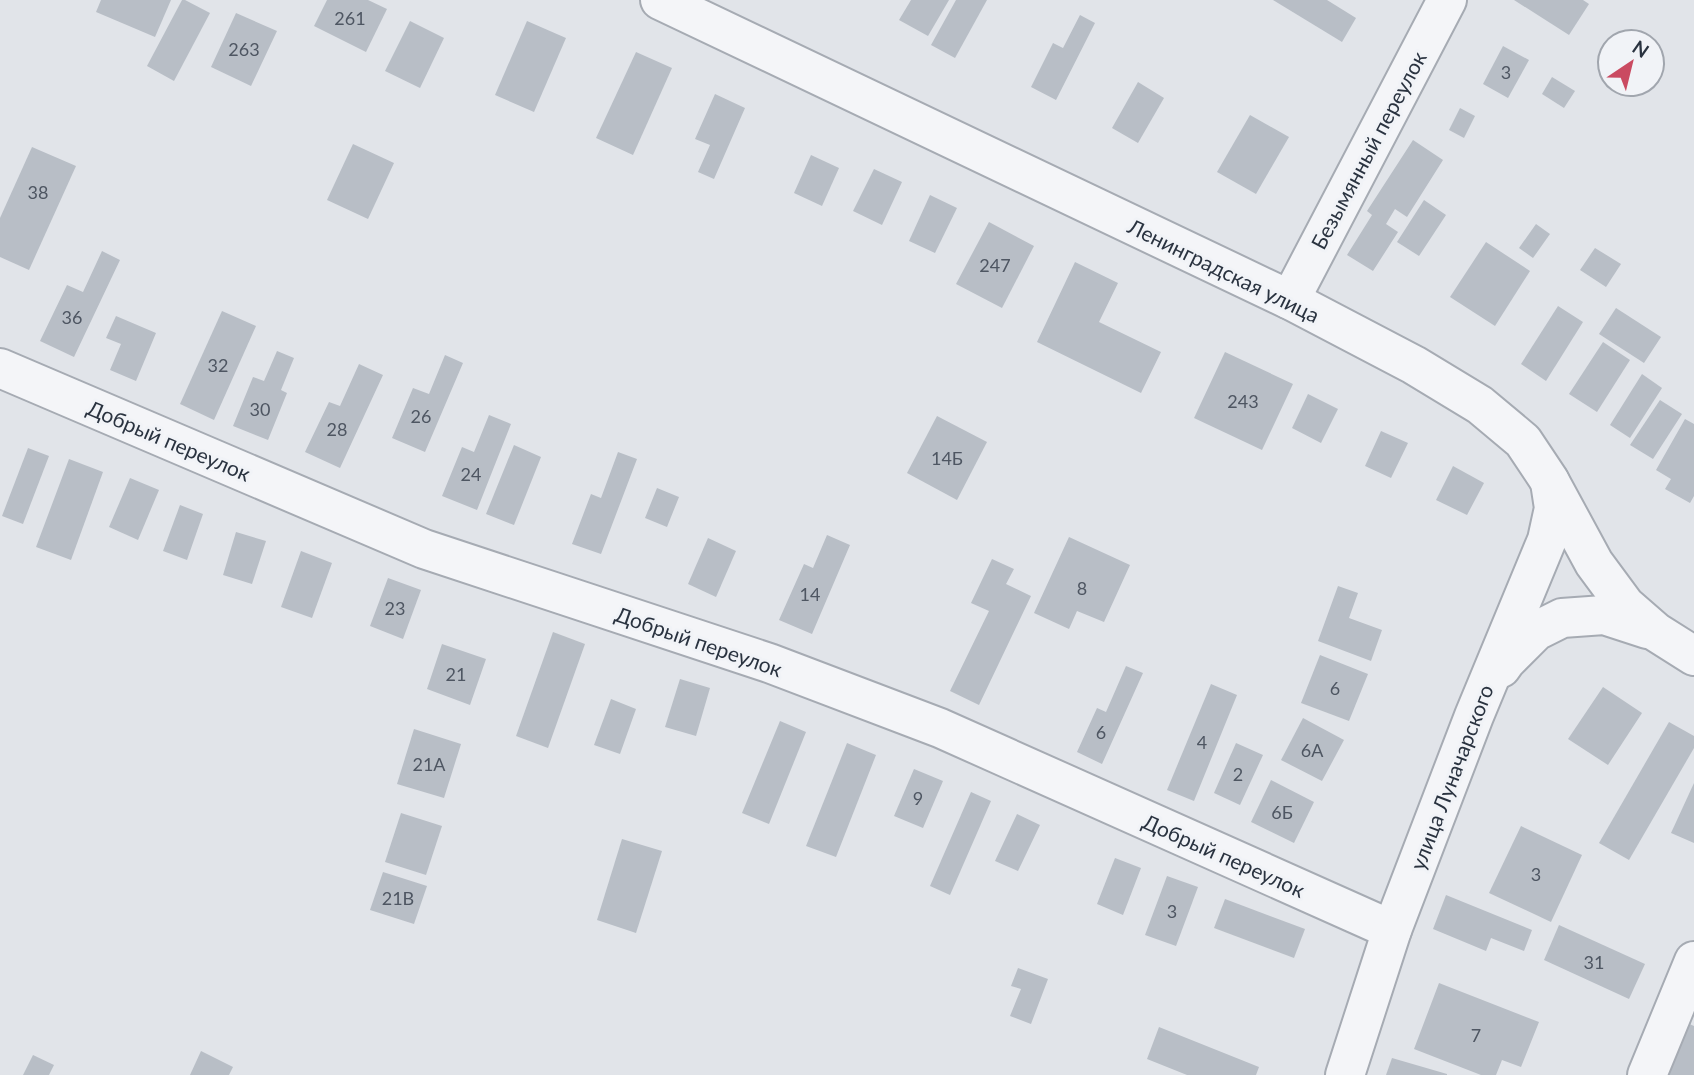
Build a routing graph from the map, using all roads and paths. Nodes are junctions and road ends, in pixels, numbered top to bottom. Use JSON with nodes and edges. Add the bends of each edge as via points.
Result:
{"nodes":[{"id":1,"x":660,"y":0,"type":"edge"},
{"id":2,"x":1447,"y":0,"type":"edge"},
{"id":3,"x":1290,"y":300,"type":"junction"},
{"id":4,"x":0,"y":368,"type":"edge"},
{"id":5,"x":1549,"y":480,"type":"junction"},
{"id":6,"x":1656,"y":632,"type":"junction"},
{"id":7,"x":1694,"y":656,"type":"edge"},
{"id":8,"x":1479,"y":702,"type":"junction"},
{"id":9,"x":1392,"y":930,"type":"junction"},
{"id":10,"x":1694,"y":961,"type":"edge"},
{"id":11,"x":1345,"y":1075,"type":"edge"},
{"id":12,"x":1647,"y":1075,"type":"edge"}],
"edges":[{"from":1,"to":3,"type":"street","name":"Ленинградская улица"},
{"from":2,"to":3,"type":"street","name":"Безымянный переулок"},
{"from":3,"to":5,"type":"street","name":"Ленинградская улица","via":[[1480,405],[1523,442]]},
{"from":4,"to":9,"type":"street","name":"Добрый переулок","via":[[424,549],[769,663],[940,728]]},
{"from":5,"to":6,"type":"street","name":"Ленинградская улица","via":[[1594,563],[1625,605]]},
{"from":5,"to":8,"type":"street","name":"улица Луначарского","via":[[1554,508],[1547,540]]},
{"from":6,"to":7,"type":"street","name":"Ленинградская улица"},
{"from":6,"to":8,"type":"street","via":[[1604,615],[1562,618],[1536,631],[1506,661]]},
{"from":8,"to":9,"type":"street","name":"улица Луначарского"},
{"from":9,"to":11,"type":"street","name":"улица Луначарского"},
{"from":10,"to":12,"type":"street"}]}
